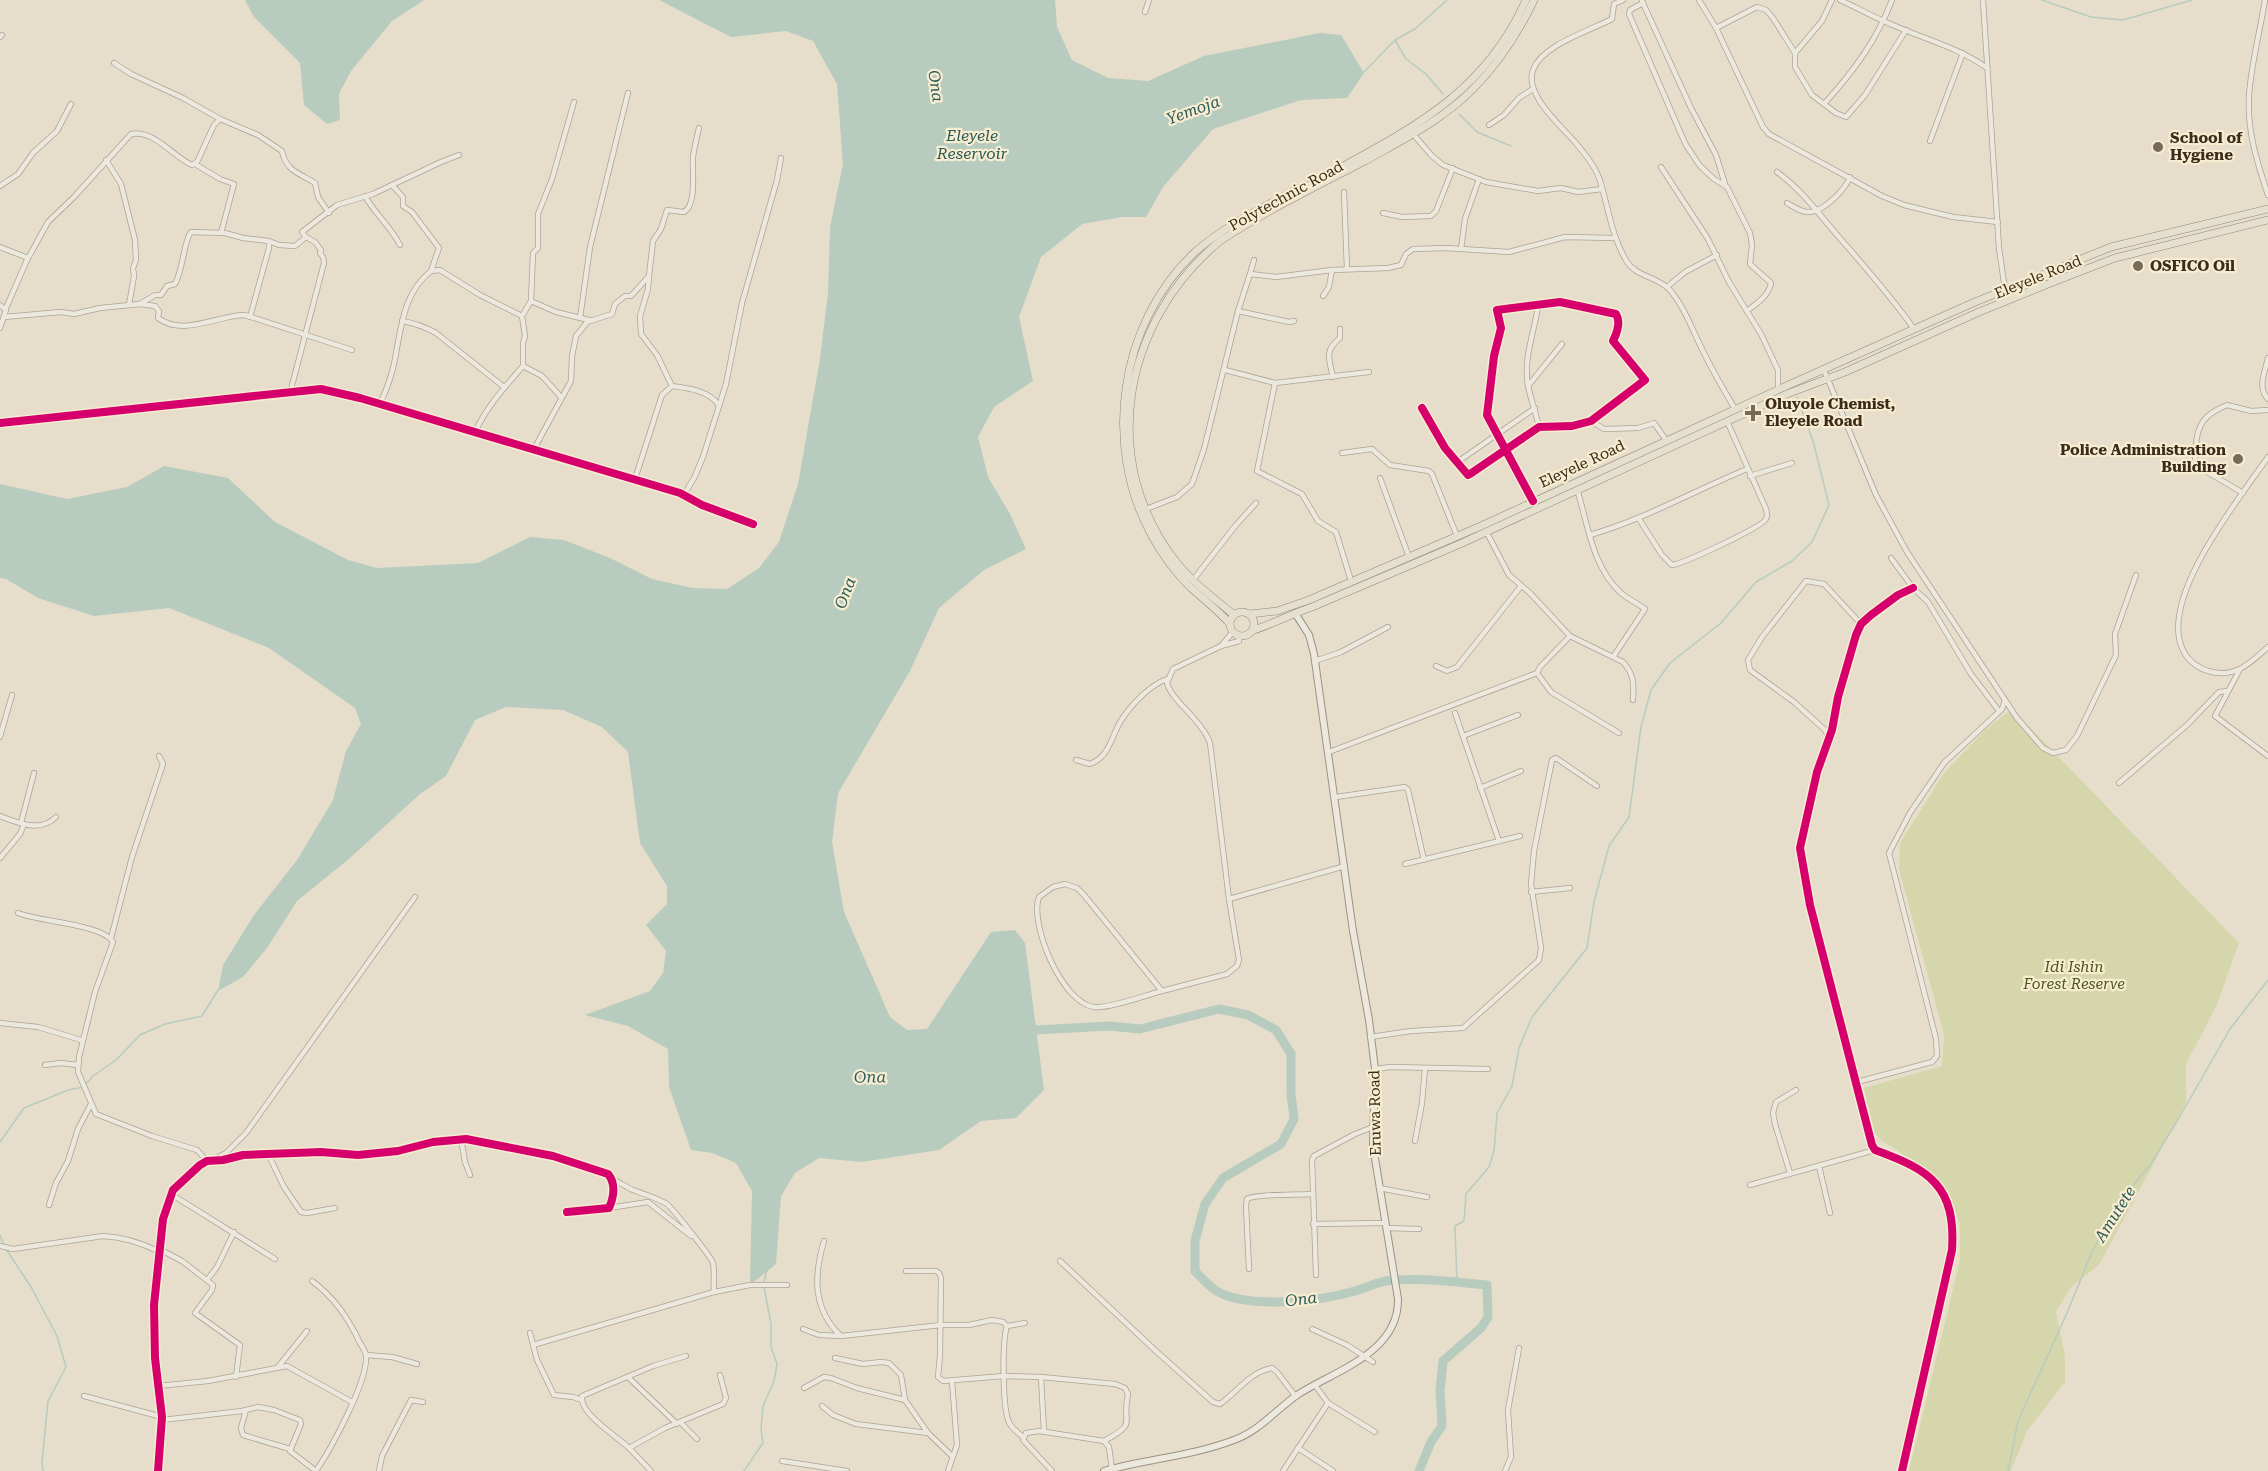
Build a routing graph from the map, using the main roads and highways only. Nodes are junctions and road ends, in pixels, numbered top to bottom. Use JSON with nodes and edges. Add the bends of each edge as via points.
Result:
{"nodes":[{"id":1,"x":1526,"y":0,"type":"edge"},
{"id":2,"x":1534,"y":0,"type":"edge"},
{"id":3,"x":2268,"y":209,"type":"edge"},
{"id":4,"x":2268,"y":220,"type":"edge"},
{"id":5,"x":2111,"y":247,"type":"junction"},
{"id":6,"x":2115,"y":258,"type":"junction"},
{"id":7,"x":1783,"y":390,"type":"junction"},
{"id":8,"x":1385,"y":571,"type":"junction"},
{"id":9,"x":1364,"y":580,"type":"junction"},
{"id":10,"x":1293,"y":610,"type":"junction"},
{"id":11,"x":1250,"y":614,"type":"junction"},
{"id":12,"x":1234,"y":615,"type":"junction"},
{"id":13,"x":1230,"y":626,"type":"junction"},
{"id":14,"x":1254,"y":630,"type":"junction"},
{"id":15,"x":1104,"y":1471,"type":"edge"}],
"edges":[{"from":1,"to":13,"type":"main road","name":"Polytechnic Road","via":[[1490,60],[1466,87],[1410,129],[1217,235],[1173,277],[1145,324],[1132,359],[1123,408],[1125,451],[1133,493],[1151,535],[1172,566]]},
{"from":2,"to":12,"type":"main road","name":"Polytechnic Road","via":[[1514,38],[1483,78],[1451,108],[1414,135],[1220,241],[1194,264],[1167,297],[1151,326],[1130,407],[1134,467],[1146,509],[1171,554],[1208,595]]},
{"from":3,"to":5,"type":"main road","name":"Eleyele Road"},
{"from":4,"to":6,"type":"main road","name":"Eleyele Road"},
{"from":5,"to":6,"type":"main road"},
{"from":5,"to":7,"type":"main road","name":"Eleyele Road","via":[[1914,329]]},
{"from":6,"to":7,"type":"main road","name":"Eleyele Road","via":[[1979,312],[1845,372]]},
{"from":7,"to":8,"type":"main road","name":"Eleyele Road"},
{"from":7,"to":8,"type":"main road","name":"Eleyele Road","via":[[1727,421],[1486,531]]},
{"from":8,"to":9,"type":"main road","name":"Eleyele Road"},
{"from":9,"to":10,"type":"main road","name":"Eleyele Road","via":[[1351,582]]},
{"from":9,"to":10,"type":"main road","name":"Eleyele Road","via":[[1312,607]]},
{"from":10,"to":11,"type":"main road"},
{"from":10,"to":14,"type":"main road","via":[[1280,621]]},
{"from":10,"to":15,"type":"main road","name":"Eruwa Road","via":[[1309,635],[1315,661],[1336,797],[1375,1069],[1373,1146],[1397,1312],[1391,1329],[1364,1356],[1232,1441]]},
{"from":11,"to":12,"type":"main road"},
{"from":11,"to":14,"type":"main road"},
{"from":12,"to":13,"type":"main road"},
{"from":13,"to":14,"type":"main road","via":[[1239,637]]}]}
